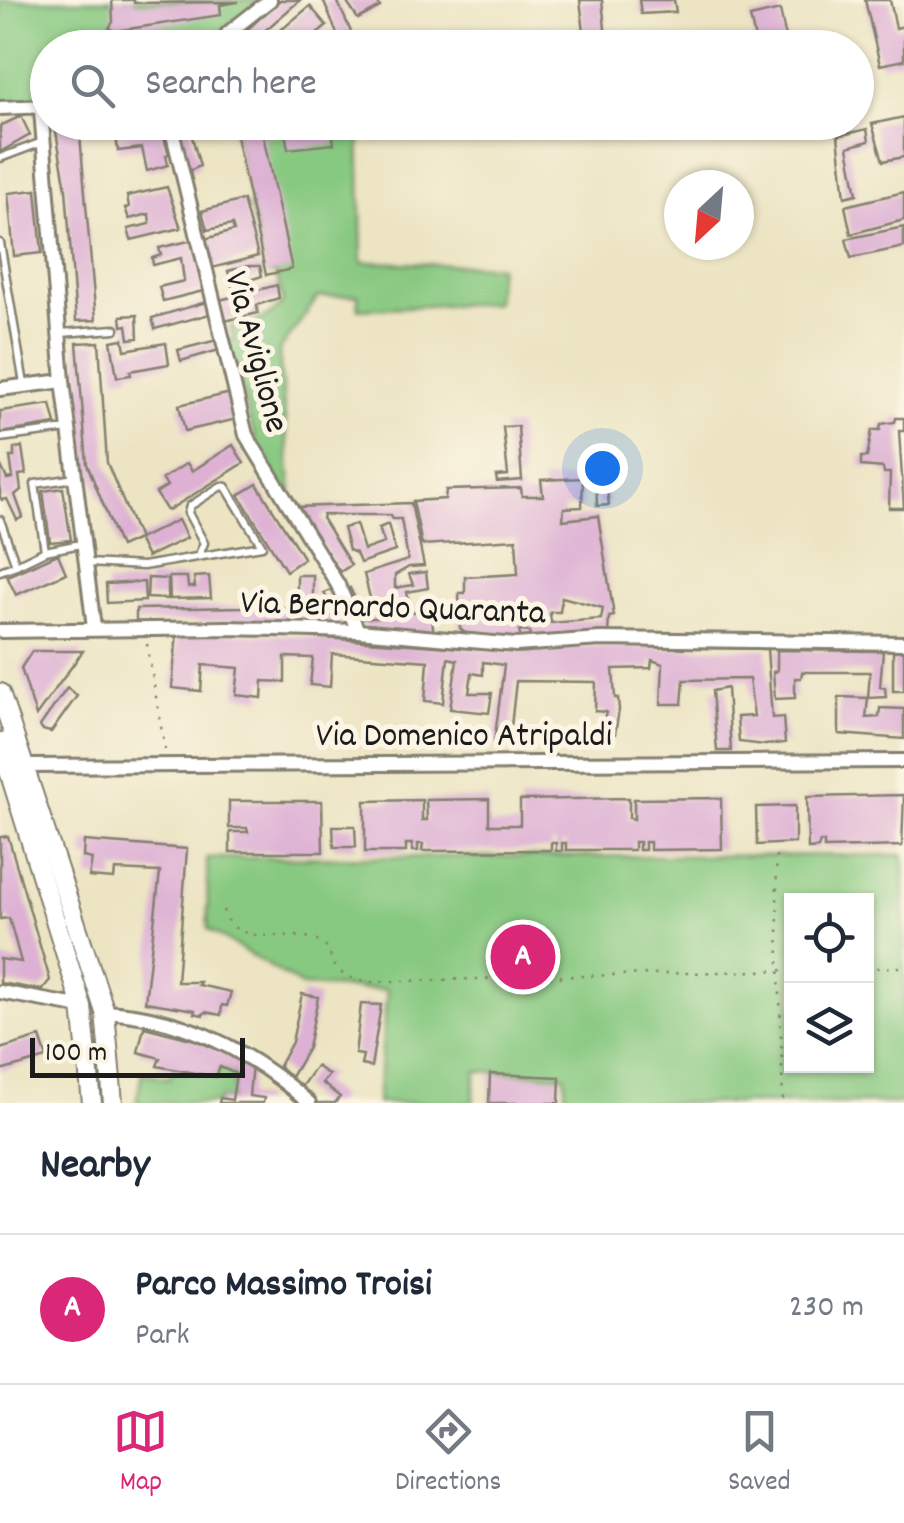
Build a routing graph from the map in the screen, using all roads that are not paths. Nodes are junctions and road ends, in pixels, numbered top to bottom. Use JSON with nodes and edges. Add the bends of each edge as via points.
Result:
{"nodes":[{"id":1,"x":270,"y":0,"type":"edge"},
{"id":2,"x":232,"y":30,"type":"edge"},
{"id":3,"x":0,"y":108,"type":"edge"},
{"id":4,"x":30,"y":108,"type":"edge"},
{"id":5,"x":174,"y":140,"type":"edge"},
{"id":6,"x":45,"y":142,"type":"joint"},
{"id":7,"x":0,"y":158,"type":"edge"},
{"id":8,"x":0,"y":243,"type":"edge"},
{"id":9,"x":114,"y":328,"type":"dead end"},
{"id":10,"x":60,"y":333,"type":"junction"},
{"id":11,"x":64,"y":382,"type":"junction"},
{"id":12,"x":24,"y":386,"type":"junction"},
{"id":13,"x":0,"y":389,"type":"edge"},
{"id":14,"x":69,"y":429,"type":"junction"},
{"id":15,"x":0,"y":438,"type":"edge"},
{"id":16,"x":77,"y":478,"type":"junction"},
{"id":17,"x":0,"y":520,"type":"edge"},
{"id":18,"x":86,"y":542,"type":"junction"},
{"id":19,"x":45,"y":551,"type":"junction"},
{"id":20,"x":198,"y":557,"type":"junction"},
{"id":21,"x":88,"y":563,"type":"junction"},
{"id":22,"x":16,"y":565,"type":"junction"},
{"id":23,"x":0,"y":571,"type":"edge"},
{"id":24,"x":94,"y":628,"type":"junction"},
{"id":25,"x":0,"y":631,"type":"edge"},
{"id":26,"x":358,"y":631,"type":"junction"},
{"id":27,"x":904,"y":643,"type":"edge"},
{"id":28,"x":0,"y":693,"type":"edge"},
{"id":29,"x":0,"y":742,"type":"edge"},
{"id":30,"x":904,"y":760,"type":"edge"},
{"id":31,"x":17,"y":768,"type":"junction"},
{"id":32,"x":0,"y":992,"type":"edge"},
{"id":33,"x":82,"y":1007,"type":"junction"},
{"id":34,"x":106,"y":1012,"type":"junction"},
{"id":35,"x":92,"y":1103,"type":"edge"},
{"id":36,"x":113,"y":1103,"type":"edge"},
{"id":37,"x":309,"y":1103,"type":"edge"}],
"edges":[{"from":1,"to":2,"type":"street"},
{"from":3,"to":4,"type":"street"},
{"from":5,"to":26,"type":"street","name":"Via Aviglione","via":[[246,435],[338,585]]},
{"from":6,"to":7,"type":"lane"},
{"from":6,"to":10,"type":"street"},
{"from":8,"to":12,"type":"lane"},
{"from":9,"to":10,"type":"lane"},
{"from":10,"to":11,"type":"street"},
{"from":11,"to":12,"type":"street"},
{"from":11,"to":14,"type":"street"},
{"from":12,"to":13,"type":"street"},
{"from":14,"to":15,"type":"lane"},
{"from":14,"to":16,"type":"street"},
{"from":16,"to":18,"type":"street"},
{"from":16,"to":19,"type":"lane","via":[[35,484]]},
{"from":17,"to":22,"type":"lane"},
{"from":18,"to":19,"type":"lane"},
{"from":18,"to":21,"type":"street"},
{"from":19,"to":22,"type":"lane"},
{"from":20,"to":20,"type":"lane","via":[[262,546],[226,487],[190,506],[204,543]]},
{"from":20,"to":21,"type":"lane","via":[[143,566]]},
{"from":21,"to":24,"type":"street"},
{"from":22,"to":23,"type":"lane"},
{"from":24,"to":25,"type":"street","name":"Via Bernardo Quaranta"},
{"from":24,"to":26,"type":"street","name":"Via Bernardo Quaranta"},
{"from":26,"to":27,"type":"street","name":"Via Bernardo Quaranta","via":[[516,645],[600,639]]},
{"from":28,"to":31,"type":"main road"},
{"from":29,"to":31,"type":"main road"},
{"from":30,"to":31,"type":"street","name":"Via Domenico Atripaldi"},
{"from":31,"to":33,"type":"main road"},
{"from":31,"to":34,"type":"main road"},
{"from":32,"to":33,"type":"street"},
{"from":33,"to":34,"type":"main road"},
{"from":33,"to":35,"type":"main road"},
{"from":34,"to":36,"type":"main road"},
{"from":34,"to":37,"type":"street","via":[[152,1017],[228,1045],[275,1072]]}]}
